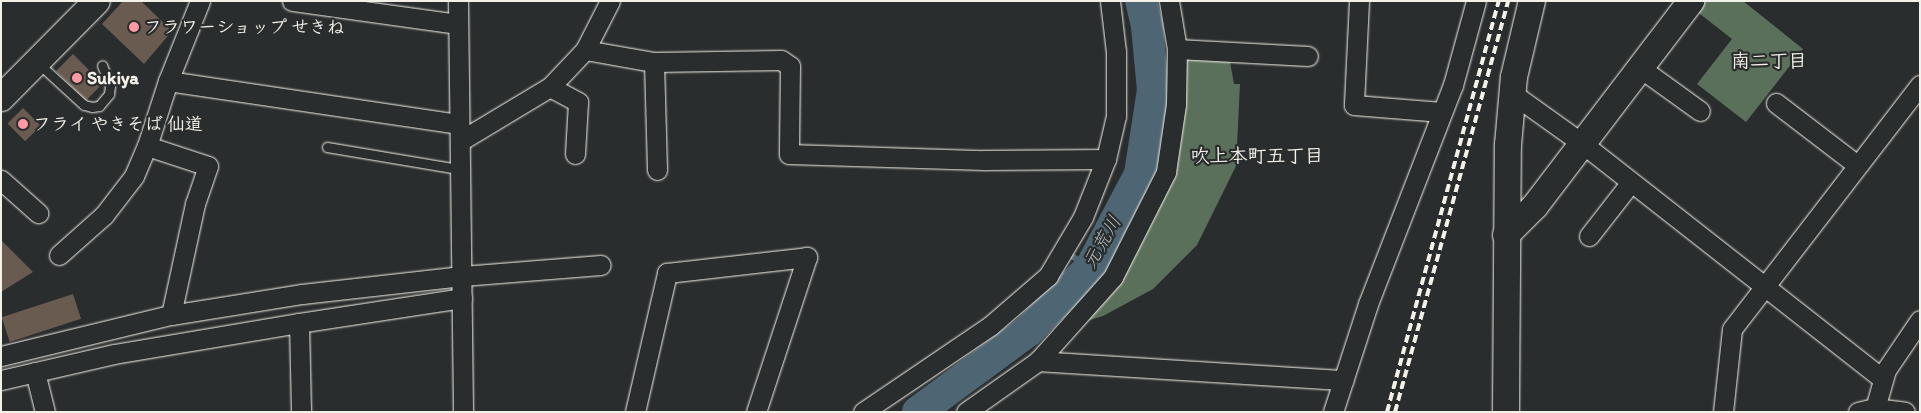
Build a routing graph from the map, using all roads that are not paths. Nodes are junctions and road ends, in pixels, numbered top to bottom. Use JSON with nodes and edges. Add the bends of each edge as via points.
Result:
{"nodes":[{"id":1,"x":97,"y":1,"type":"edge"},
{"id":2,"x":200,"y":1,"type":"edge"},
{"id":3,"x":292,"y":1,"type":"edge"},
{"id":4,"x":458,"y":1,"type":"edge"},
{"id":5,"x":610,"y":1,"type":"edge"},
{"id":6,"x":1110,"y":1,"type":"edge"},
{"id":7,"x":1169,"y":1,"type":"edge"},
{"id":8,"x":1359,"y":1,"type":"edge"},
{"id":9,"x":1476,"y":1,"type":"edge"},
{"id":10,"x":1532,"y":1,"type":"edge"},
{"id":11,"x":1691,"y":1,"type":"edge"},
{"id":12,"x":457,"y":24,"type":"junction"},
{"id":13,"x":1177,"y":49,"type":"junction"},
{"id":14,"x":585,"y":50,"type":"junction"},
{"id":15,"x":1308,"y":56,"type":"dead end"},
{"id":16,"x":37,"y":62,"type":"junction"},
{"id":17,"x":654,"y":62,"type":"junction"},
{"id":18,"x":102,"y":65,"type":"dead end"},
{"id":19,"x":1639,"y":67,"type":"junction"},
{"id":20,"x":168,"y":81,"type":"junction"},
{"id":21,"x":1920,"y":85,"type":"edge"},
{"id":22,"x":550,"y":87,"type":"junction"},
{"id":23,"x":1512,"y":94,"type":"junction"},
{"id":24,"x":1,"y":98,"type":"edge"},
{"id":25,"x":1776,"y":103,"type":"dead end"},
{"id":26,"x":1700,"y":111,"type":"dead end"},
{"id":27,"x":1442,"y":112,"type":"junction"},
{"id":28,"x":459,"y":132,"type":"junction"},
{"id":29,"x":1583,"y":144,"type":"junction"},
{"id":30,"x":147,"y":146,"type":"junction"},
{"id":31,"x":327,"y":147,"type":"dead end"},
{"id":32,"x":575,"y":154,"type":"dead end"},
{"id":33,"x":1106,"y":159,"type":"junction"},
{"id":34,"x":1857,"y":165,"type":"junction"},
{"id":35,"x":458,"y":169,"type":"junction"},
{"id":36,"x":657,"y":170,"type":"dead end"},
{"id":37,"x":1,"y":180,"type":"edge"},
{"id":38,"x":1631,"y":182,"type":"junction"},
{"id":39,"x":38,"y":213,"type":"dead end"},
{"id":40,"x":1506,"y":235,"type":"junction"},
{"id":41,"x":1589,"y":236,"type":"dead end"},
{"id":42,"x":59,"y":255,"type":"dead end"},
{"id":43,"x":601,"y":265,"type":"dead end"},
{"id":44,"x":462,"y":276,"type":"junction"},
{"id":45,"x":1764,"y":286,"type":"junction"},
{"id":46,"x":462,"y":298,"type":"junction"},
{"id":47,"x":171,"y":315,"type":"junction"},
{"id":48,"x":1920,"y":320,"type":"edge"},
{"id":49,"x":299,"y":322,"type":"junction"},
{"id":50,"x":1,"y":356,"type":"edge"},
{"id":51,"x":1038,"y":361,"type":"junction"},
{"id":52,"x":35,"y":372,"type":"junction"},
{"id":53,"x":1883,"y":378,"type":"junction"},
{"id":54,"x":1,"y":380,"type":"edge"},
{"id":55,"x":1343,"y":380,"type":"junction"},
{"id":56,"x":1869,"y":410,"type":"edge"},
{"id":57,"x":45,"y":412,"type":"edge"},
{"id":58,"x":301,"y":412,"type":"edge"},
{"id":59,"x":463,"y":412,"type":"edge"},
{"id":60,"x":635,"y":412,"type":"edge"},
{"id":61,"x":756,"y":412,"type":"edge"},
{"id":62,"x":863,"y":412,"type":"edge"},
{"id":63,"x":966,"y":412,"type":"edge"},
{"id":64,"x":1333,"y":412,"type":"edge"},
{"id":65,"x":1506,"y":412,"type":"edge"},
{"id":66,"x":1723,"y":412,"type":"edge"},
{"id":67,"x":1905,"y":412,"type":"edge"}],
"edges":[{"from":1,"to":16,"type":"street"},
{"from":2,"to":20,"type":"street"},
{"from":3,"to":12,"type":"street"},
{"from":4,"to":12,"type":"street"},
{"from":5,"to":14,"type":"street"},
{"from":6,"to":33,"type":"street","via":[[1116,52],[1116,116]]},
{"from":7,"to":13,"type":"street"},
{"from":8,"to":27,"type":"street","via":[[1354,104]]},
{"from":9,"to":27,"type":"street"},
{"from":10,"to":23,"type":"street"},
{"from":11,"to":19,"type":"street"},
{"from":12,"to":28,"type":"street"},
{"from":13,"to":15,"type":"street"},
{"from":13,"to":51,"type":"street","via":[[1176,104],[1166,172],[1113,277]]},
{"from":14,"to":17,"type":"street"},
{"from":14,"to":22,"type":"street"},
{"from":16,"to":18,"type":"lane","via":[[84,105],[92,107],[99,106],[109,94],[110,86]]},
{"from":16,"to":24,"type":"street"},
{"from":17,"to":33,"type":"street","via":[[781,60],[790,66],[789,154],[984,160]]},
{"from":17,"to":36,"type":"street"},
{"from":19,"to":26,"type":"street"},
{"from":19,"to":29,"type":"street"},
{"from":20,"to":28,"type":"street"},
{"from":20,"to":30,"type":"street"},
{"from":21,"to":34,"type":"street"},
{"from":22,"to":28,"type":"street"},
{"from":22,"to":32,"type":"street","via":[[578,102]]},
{"from":23,"to":29,"type":"street"},
{"from":23,"to":40,"type":"street"},
{"from":25,"to":34,"type":"street"},
{"from":27,"to":55,"type":"street","via":[[1368,304]]},
{"from":28,"to":35,"type":"street"},
{"from":29,"to":38,"type":"street"},
{"from":29,"to":40,"type":"street","via":[[1535,206]]},
{"from":30,"to":42,"type":"street","via":[[134,176],[104,214]]},
{"from":30,"to":47,"type":"street","via":[[208,166],[195,204]]},
{"from":31,"to":35,"type":"lane"},
{"from":33,"to":62,"type":"street","via":[[1084,217],[1048,276],[990,326]]},
{"from":34,"to":45,"type":"street"},
{"from":35,"to":44,"type":"street"},
{"from":37,"to":39,"type":"street"},
{"from":38,"to":41,"type":"street"},
{"from":38,"to":45,"type":"street"},
{"from":40,"to":65,"type":"street"},
{"from":43,"to":44,"type":"street"},
{"from":44,"to":46,"type":"street"},
{"from":44,"to":47,"type":"street","via":[[302,294]]},
{"from":45,"to":53,"type":"street"},
{"from":45,"to":66,"type":"street","via":[[1732,328]]},
{"from":46,"to":49,"type":"street"},
{"from":46,"to":59,"type":"street"},
{"from":47,"to":50,"type":"street"},
{"from":48,"to":53,"type":"street"},
{"from":49,"to":52,"type":"street","via":[[114,354]]},
{"from":49,"to":58,"type":"street"},
{"from":51,"to":55,"type":"street"},
{"from":51,"to":63,"type":"street"},
{"from":52,"to":54,"type":"street"},
{"from":52,"to":57,"type":"street"},
{"from":53,"to":56,"type":"street"},
{"from":55,"to":64,"type":"street"},
{"from":56,"to":67,"type":"street"},
{"from":60,"to":61,"type":"street","via":[[667,274],[807,257]]}]}
